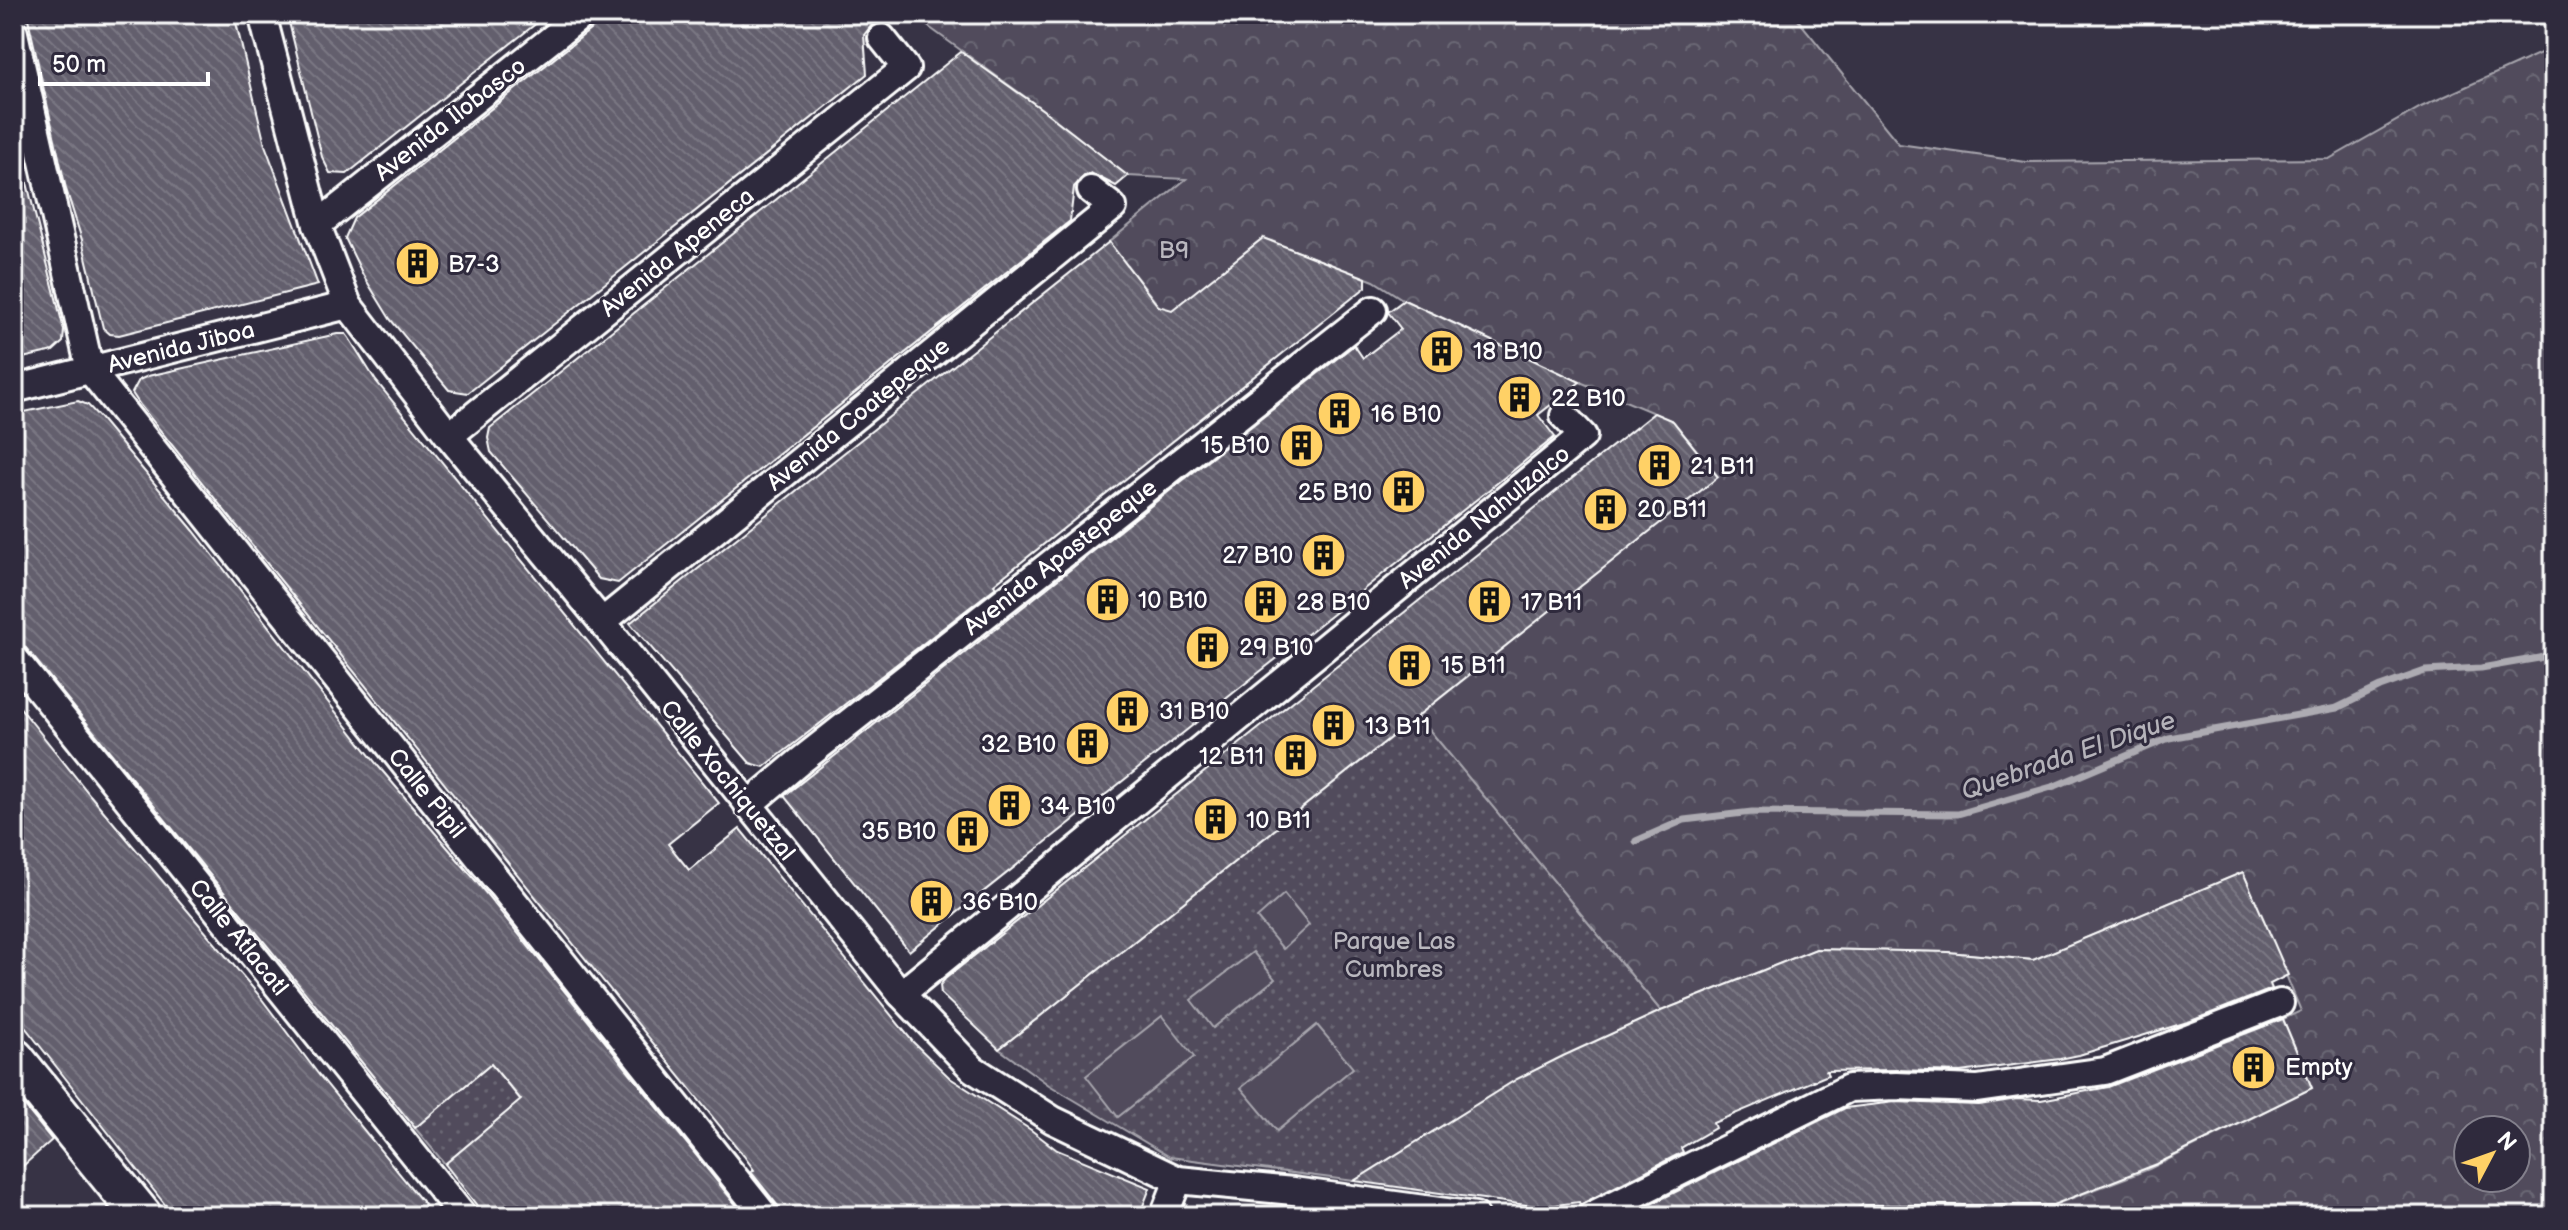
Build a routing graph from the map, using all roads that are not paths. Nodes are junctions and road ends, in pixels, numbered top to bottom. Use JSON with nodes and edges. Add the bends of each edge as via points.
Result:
{"nodes":[{"id":1,"x":262,"y":14,"type":"edge"},
{"id":2,"x":583,"y":14,"type":"edge"},
{"id":3,"x":14,"y":33,"type":"edge"},
{"id":4,"x":882,"y":38,"type":"dead end"},
{"id":5,"x":1091,"y":190,"type":"dead end"},
{"id":6,"x":317,"y":225,"type":"junction"},
{"id":7,"x":348,"y":305,"type":"junction"},
{"id":8,"x":1373,"y":310,"type":"dead end"},
{"id":9,"x":90,"y":370,"type":"junction"},
{"id":10,"x":14,"y":389,"type":"edge"},
{"id":11,"x":1564,"y":416,"type":"dead end"},
{"id":12,"x":449,"y":436,"type":"junction"},
{"id":13,"x":602,"y":622,"type":"junction"},
{"id":14,"x":14,"y":658,"type":"edge"},
{"id":15,"x":748,"y":805,"type":"junction"},
{"id":16,"x":901,"y":994,"type":"junction"},
{"id":17,"x":2280,"y":1003,"type":"dead end"},
{"id":18,"x":14,"y":1058,"type":"edge"},
{"id":19,"x":1178,"y":1180,"type":"junction"},
{"id":20,"x":142,"y":1216,"type":"edge"},
{"id":21,"x":463,"y":1216,"type":"edge"},
{"id":22,"x":765,"y":1216,"type":"edge"},
{"id":23,"x":1164,"y":1216,"type":"edge"},
{"id":24,"x":1475,"y":1216,"type":"edge"},
{"id":25,"x":1591,"y":1216,"type":"edge"}],
"edges":[{"from":1,"to":6,"type":"street","name":"Calle Xochiquetzal"},
{"from":2,"to":6,"type":"street","name":"Avenida Ilobasco"},
{"from":3,"to":9,"type":"street"},
{"from":4,"to":12,"type":"street","name":"Avenida Apeneca","via":[[906,68]]},
{"from":5,"to":13,"type":"street","name":"Avenida Coatepeque","via":[[1113,207]]},
{"from":6,"to":7,"type":"street","name":"Calle Xochiquetzal"},
{"from":7,"to":9,"type":"street","name":"Avenida Jiboa"},
{"from":7,"to":12,"type":"street","name":"Calle Xochiquetzal"},
{"from":8,"to":15,"type":"street","name":"Avenida Apastepeque"},
{"from":9,"to":10,"type":"street","name":"Avenida Jiboa"},
{"from":9,"to":22,"type":"street","name":"Calle Pipil"},
{"from":11,"to":16,"type":"street","name":"Avenida Nahulzalco","via":[[1583,436]]},
{"from":12,"to":13,"type":"street","name":"Calle Xochiquetzal"},
{"from":13,"to":15,"type":"street","name":"Calle Xochiquetzal"},
{"from":14,"to":21,"type":"street","name":"Calle Atlacatl"},
{"from":15,"to":16,"type":"street","name":"Calle Xochiquetzal"},
{"from":16,"to":19,"type":"street","name":"Calle Xochiquetzal","via":[[973,1069],[1053,1120]]},
{"from":17,"to":25,"type":"street","via":[[2105,1071],[1977,1089],[1849,1088]]},
{"from":18,"to":20,"type":"main road"},
{"from":19,"to":23,"type":"street"},
{"from":19,"to":24,"type":"street","name":"Calle Xochiquetzal"}]}
